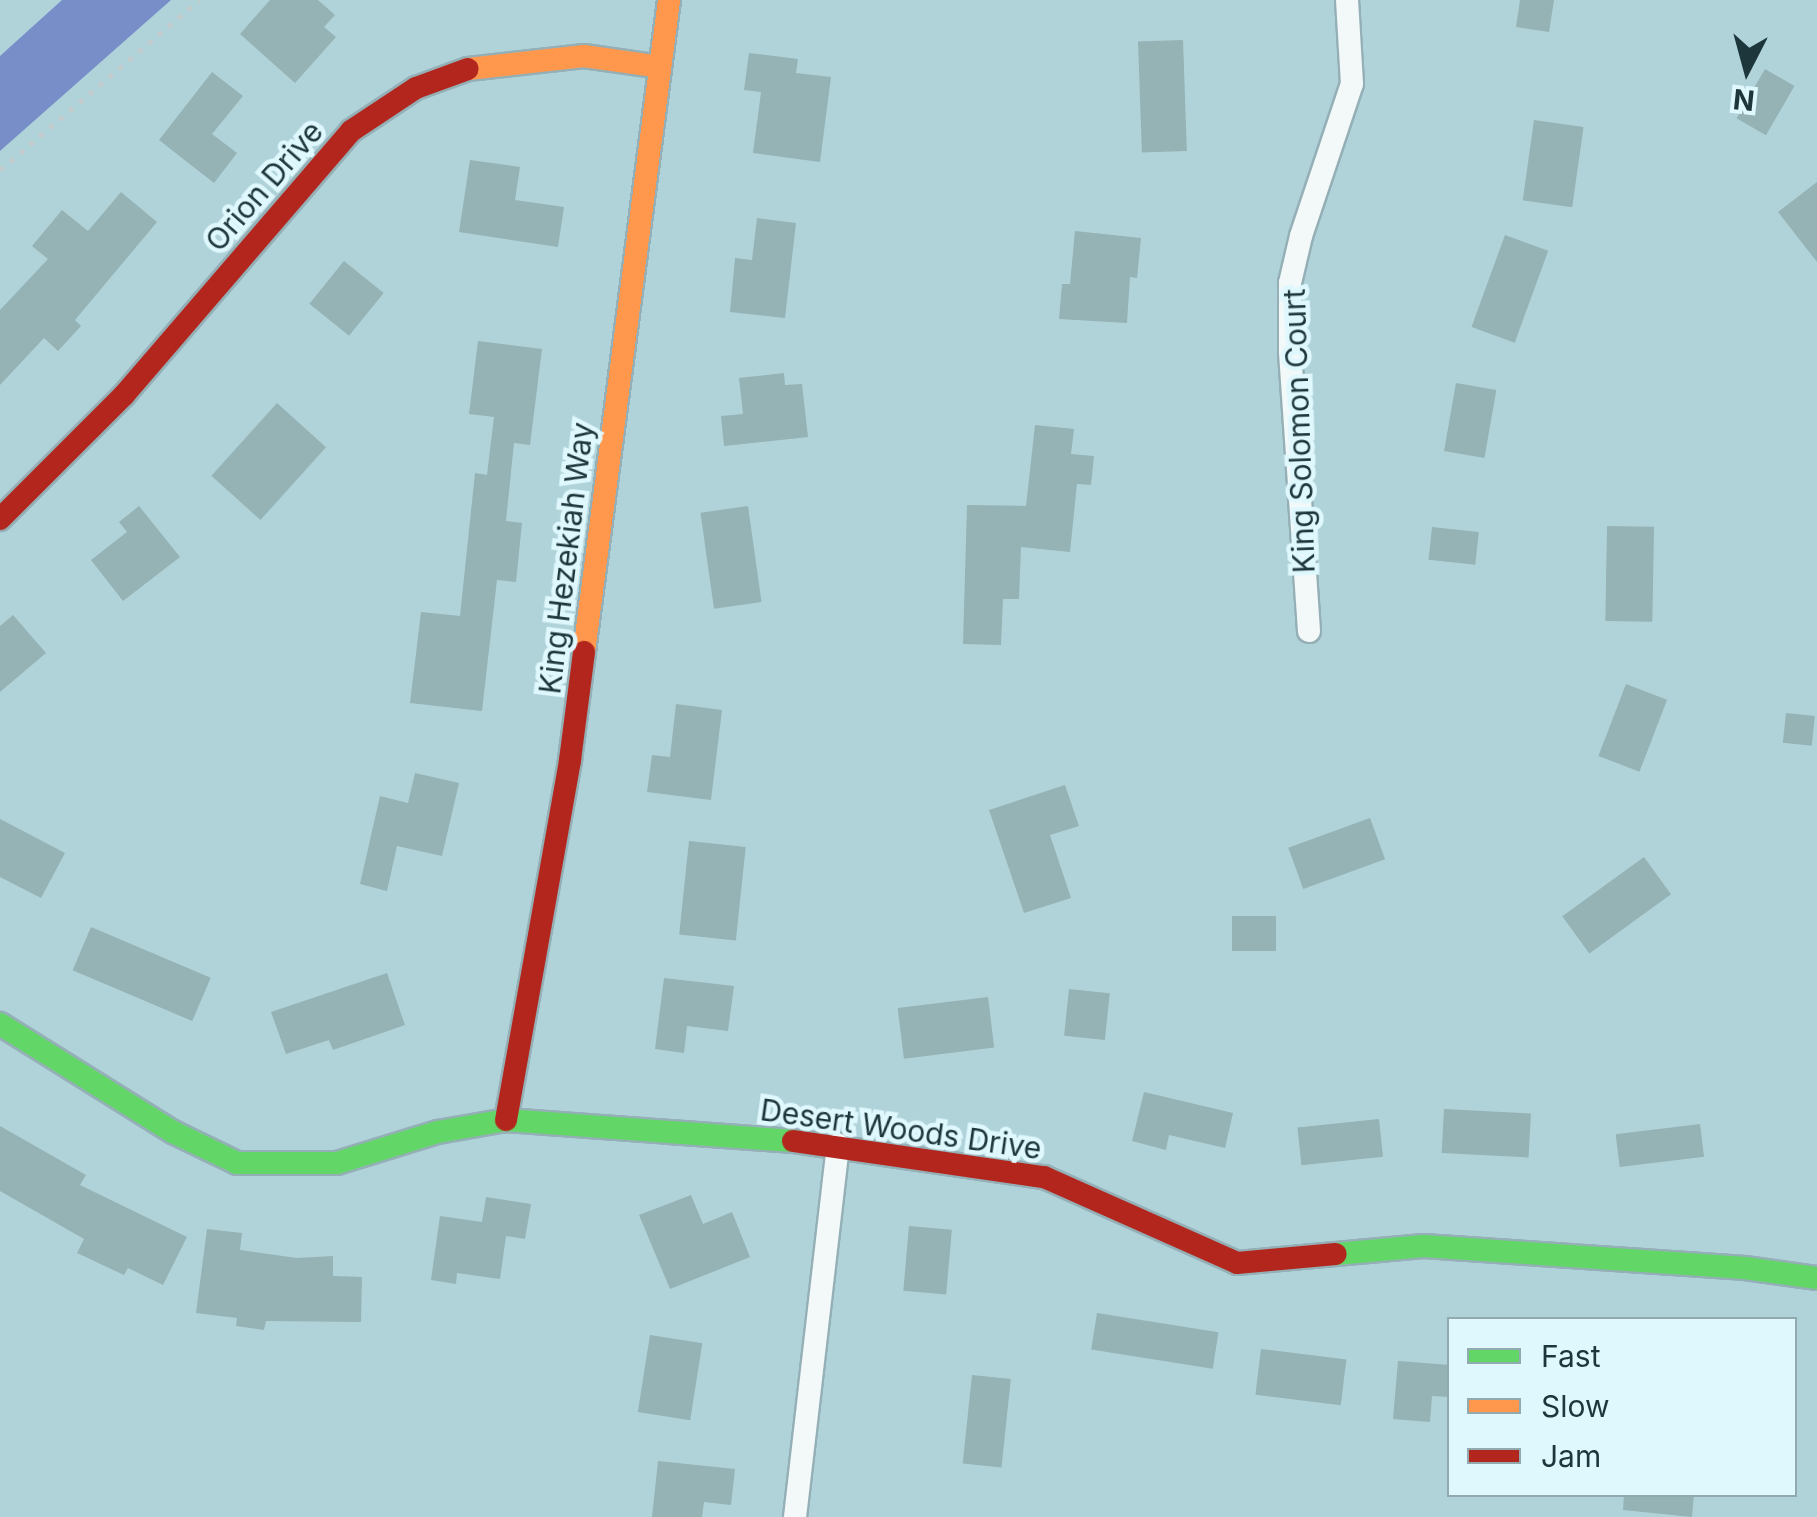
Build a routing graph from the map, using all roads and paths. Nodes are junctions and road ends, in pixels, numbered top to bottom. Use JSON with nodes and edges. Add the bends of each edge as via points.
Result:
{"nodes":[{"id":1,"x":198,"y":0,"type":"edge"},
{"id":2,"x":669,"y":0,"type":"edge"},
{"id":3,"x":1348,"y":0,"type":"edge"},
{"id":4,"x":660,"y":67,"type":"junction"},
{"id":5,"x":0,"y":170,"type":"edge"},
{"id":6,"x":0,"y":519,"type":"edge"},
{"id":7,"x":1309,"y":631,"type":"dead end"},
{"id":8,"x":0,"y":1024,"type":"edge"},
{"id":9,"x":506,"y":1120,"type":"junction"},
{"id":10,"x":838,"y":1144,"type":"junction"},
{"id":11,"x":1817,"y":1278,"type":"edge"},
{"id":12,"x":795,"y":1517,"type":"edge"}],
"edges":[{"from":1,"to":5,"type":"path"},
{"from":2,"to":4,"type":"street","name":"King Hezekiah Way"},
{"from":3,"to":7,"type":"street","name":"King Solomon Court","via":[[1352,84],[1290,283]]},
{"from":4,"to":6,"type":"street","name":"Orion Drive","via":[[584,56],[474,67],[416,88],[351,130],[124,395]]},
{"from":4,"to":9,"type":"street","name":"King Hezekiah Way","via":[[570,760]]},
{"from":8,"to":9,"type":"street","name":"Desert Woods Drive","via":[[173,1132],[237,1163],[337,1162]]},
{"from":9,"to":10,"type":"street","name":"Desert Woods Drive"},
{"from":10,"to":11,"type":"street","name":"Desert Woods Drive","via":[[1044,1177],[1237,1263],[1424,1246]]},
{"from":10,"to":12,"type":"street"}]}
